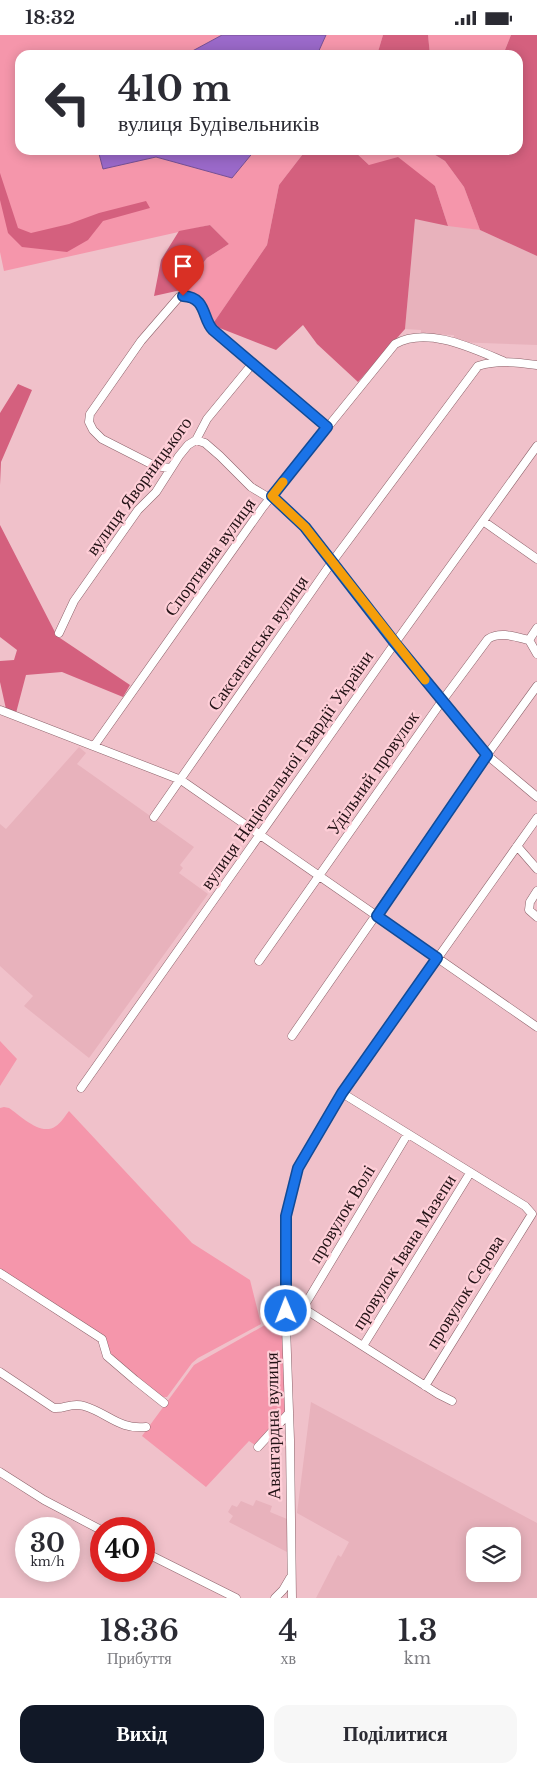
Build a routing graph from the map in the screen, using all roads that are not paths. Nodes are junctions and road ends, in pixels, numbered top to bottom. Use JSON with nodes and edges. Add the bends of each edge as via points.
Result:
{"nodes":[{"id":1,"x":503,"y":361,"type":"junction"},
{"id":2,"x":253,"y":363,"type":"junction"},
{"id":3,"x":537,"y":365,"type":"edge"},
{"id":4,"x":327,"y":427,"type":"junction"},
{"id":5,"x":196,"y":440,"type":"junction"},
{"id":6,"x":537,"y":446,"type":"edge"},
{"id":7,"x":170,"y":468,"type":"junction"},
{"id":8,"x":272,"y":496,"type":"junction"},
{"id":9,"x":483,"y":521,"type":"junction"},
{"id":10,"x":537,"y":559,"type":"edge"},
{"id":11,"x":332,"y":562,"type":"junction"},
{"id":12,"x":537,"y":628,"type":"edge"},
{"id":13,"x":59,"y":633,"type":"dead end"},
{"id":14,"x":529,"y":640,"type":"junction"},
{"id":15,"x":395,"y":643,"type":"junction"},
{"id":16,"x":537,"y":654,"type":"edge"},
{"id":17,"x":537,"y":686,"type":"edge"},
{"id":18,"x":442,"y":701,"type":"junction"},
{"id":19,"x":0,"y":710,"type":"edge"},
{"id":20,"x":94,"y":746,"type":"junction"},
{"id":21,"x":487,"y":755,"type":"junction"},
{"id":22,"x":181,"y":779,"type":"junction"},
{"id":23,"x":537,"y":797,"type":"edge"},
{"id":24,"x":154,"y":817,"type":"dead end"},
{"id":25,"x":537,"y":818,"type":"edge"},
{"id":26,"x":260,"y":834,"type":"junction"},
{"id":27,"x":517,"y":846,"type":"junction"},
{"id":28,"x":537,"y":869,"type":"edge"},
{"id":29,"x":319,"y":876,"type":"junction"},
{"id":30,"x":537,"y":891,"type":"edge"},
{"id":31,"x":377,"y":916,"type":"junction"},
{"id":32,"x":537,"y":917,"type":"edge"},
{"id":33,"x":437,"y":958,"type":"junction"},
{"id":34,"x":259,"y":961,"type":"dead end"},
{"id":35,"x":537,"y":1027,"type":"edge"},
{"id":36,"x":292,"y":1036,"type":"dead end"},
{"id":37,"x":81,"y":1089,"type":"dead end"},
{"id":38,"x":342,"y":1093,"type":"junction"},
{"id":39,"x":407,"y":1135,"type":"junction"},
{"id":40,"x":470,"y":1173,"type":"junction"},
{"id":41,"x":0,"y":1273,"type":"edge"},
{"id":42,"x":285,"y":1298,"type":"junction"},
{"id":43,"x":303,"y":1308,"type":"junction"},
{"id":44,"x":363,"y":1346,"type":"junction"},
{"id":45,"x":0,"y":1372,"type":"edge"},
{"id":46,"x":425,"y":1386,"type":"junction"},
{"id":47,"x":452,"y":1401,"type":"dead end"},
{"id":48,"x":164,"y":1403,"type":"dead end"},
{"id":49,"x":288,"y":1413,"type":"junction"},
{"id":50,"x":146,"y":1427,"type":"dead end"},
{"id":51,"x":258,"y":1447,"type":"dead end"},
{"id":52,"x":0,"y":1472,"type":"edge"},
{"id":53,"x":90,"y":1524,"type":"edge"},
{"id":54,"x":155,"y":1558,"type":"edge"},
{"id":55,"x":290,"y":1578,"type":"junction"},
{"id":56,"x":236,"y":1598,"type":"edge"},
{"id":57,"x":275,"y":1598,"type":"edge"},
{"id":58,"x":292,"y":1598,"type":"edge"}],
"edges":[{"from":1,"to":3,"type":"street"},
{"from":1,"to":4,"type":"street","name":"Спортивна вулиця","via":[[442,339],[404,339],[395,344]]},
{"from":1,"to":11,"type":"street","name":"Саксаганська вулиця","via":[[478,366]]},
{"from":2,"to":4,"type":"street"},
{"from":2,"to":5,"type":"street","name":"вулиця Яворницького","via":[[207,419]]},
{"from":2,"to":7,"type":"street","via":[[213,330],[203,307],[187,296],[179,297],[141,341],[90,414],[89,422],[102,439],[155,466]]},
{"from":4,"to":8,"type":"street","name":"Спортивна вулиця"},
{"from":5,"to":7,"type":"street","name":"вулиця Яворницького"},
{"from":5,"to":8,"type":"street","via":[[205,443],[251,487]]},
{"from":6,"to":9,"type":"street","name":"вулиця Національної Гвардії України"},
{"from":7,"to":13,"type":"street","name":"вулиця Яворницького","via":[[156,492],[138,510],[74,601]]},
{"from":8,"to":11,"type":"street","via":[[305,527]]},
{"from":8,"to":20,"type":"street","name":"Спортивна вулиця"},
{"from":9,"to":10,"type":"street"},
{"from":9,"to":15,"type":"street","name":"вулиця Національної Гвардії України"},
{"from":11,"to":15,"type":"street"},
{"from":11,"to":22,"type":"street","name":"Саксаганська вулиця"},
{"from":12,"to":14,"type":"street"},
{"from":14,"to":16,"type":"street"},
{"from":14,"to":18,"type":"street","name":"Удільний провулок","via":[[501,635],[488,639]]},
{"from":15,"to":18,"type":"street"},
{"from":15,"to":26,"type":"street","name":"вулиця Національної Гвардії України"},
{"from":17,"to":21,"type":"street"},
{"from":18,"to":21,"type":"street"},
{"from":18,"to":29,"type":"street","name":"Удільний провулок"},
{"from":19,"to":20,"type":"street"},
{"from":20,"to":22,"type":"street"},
{"from":21,"to":23,"type":"street"},
{"from":21,"to":31,"type":"street"},
{"from":22,"to":24,"type":"street","name":"Саксаганська вулиця"},
{"from":22,"to":26,"type":"street"},
{"from":25,"to":27,"type":"street","name":"Авангардна вулиця"},
{"from":26,"to":29,"type":"street"},
{"from":26,"to":37,"type":"street","name":"вулиця Національної Гвардії України"},
{"from":27,"to":28,"type":"street"},
{"from":27,"to":33,"type":"street","name":"Авангардна вулиця"},
{"from":29,"to":31,"type":"street"},
{"from":29,"to":34,"type":"street","name":"Удільний провулок"},
{"from":30,"to":32,"type":"street","via":[[529,910]]},
{"from":31,"to":33,"type":"street"},
{"from":31,"to":36,"type":"street"},
{"from":33,"to":35,"type":"street"},
{"from":33,"to":38,"type":"street","name":"Авангардна вулиця"},
{"from":38,"to":39,"type":"street"},
{"from":38,"to":42,"type":"street","name":"Авангардна вулиця","via":[[298,1168],[286,1216]]},
{"from":39,"to":40,"type":"street"},
{"from":39,"to":43,"type":"street","name":"провулок Волі"},
{"from":40,"to":44,"type":"street","name":"провулок Івана Мазепи"},
{"from":40,"to":46,"type":"street","name":"провулок Сєрова","via":[[525,1206],[532,1214]]},
{"from":41,"to":48,"type":"street","via":[[102,1339],[107,1356]]},
{"from":42,"to":43,"type":"street"},
{"from":42,"to":49,"type":"street","name":"Авангардна вулиця"},
{"from":43,"to":44,"type":"street"},
{"from":44,"to":46,"type":"street"},
{"from":45,"to":50,"type":"street","via":[[54,1408],[79,1405],[123,1425]]},
{"from":46,"to":47,"type":"street"},
{"from":49,"to":51,"type":"street"},
{"from":49,"to":55,"type":"street","name":"Авангардна вулиця"},
{"from":52,"to":53,"type":"street"},
{"from":54,"to":56,"type":"street"},
{"from":55,"to":57,"type":"street"},
{"from":55,"to":58,"type":"street","name":"Авангардна вулиця"}]}
